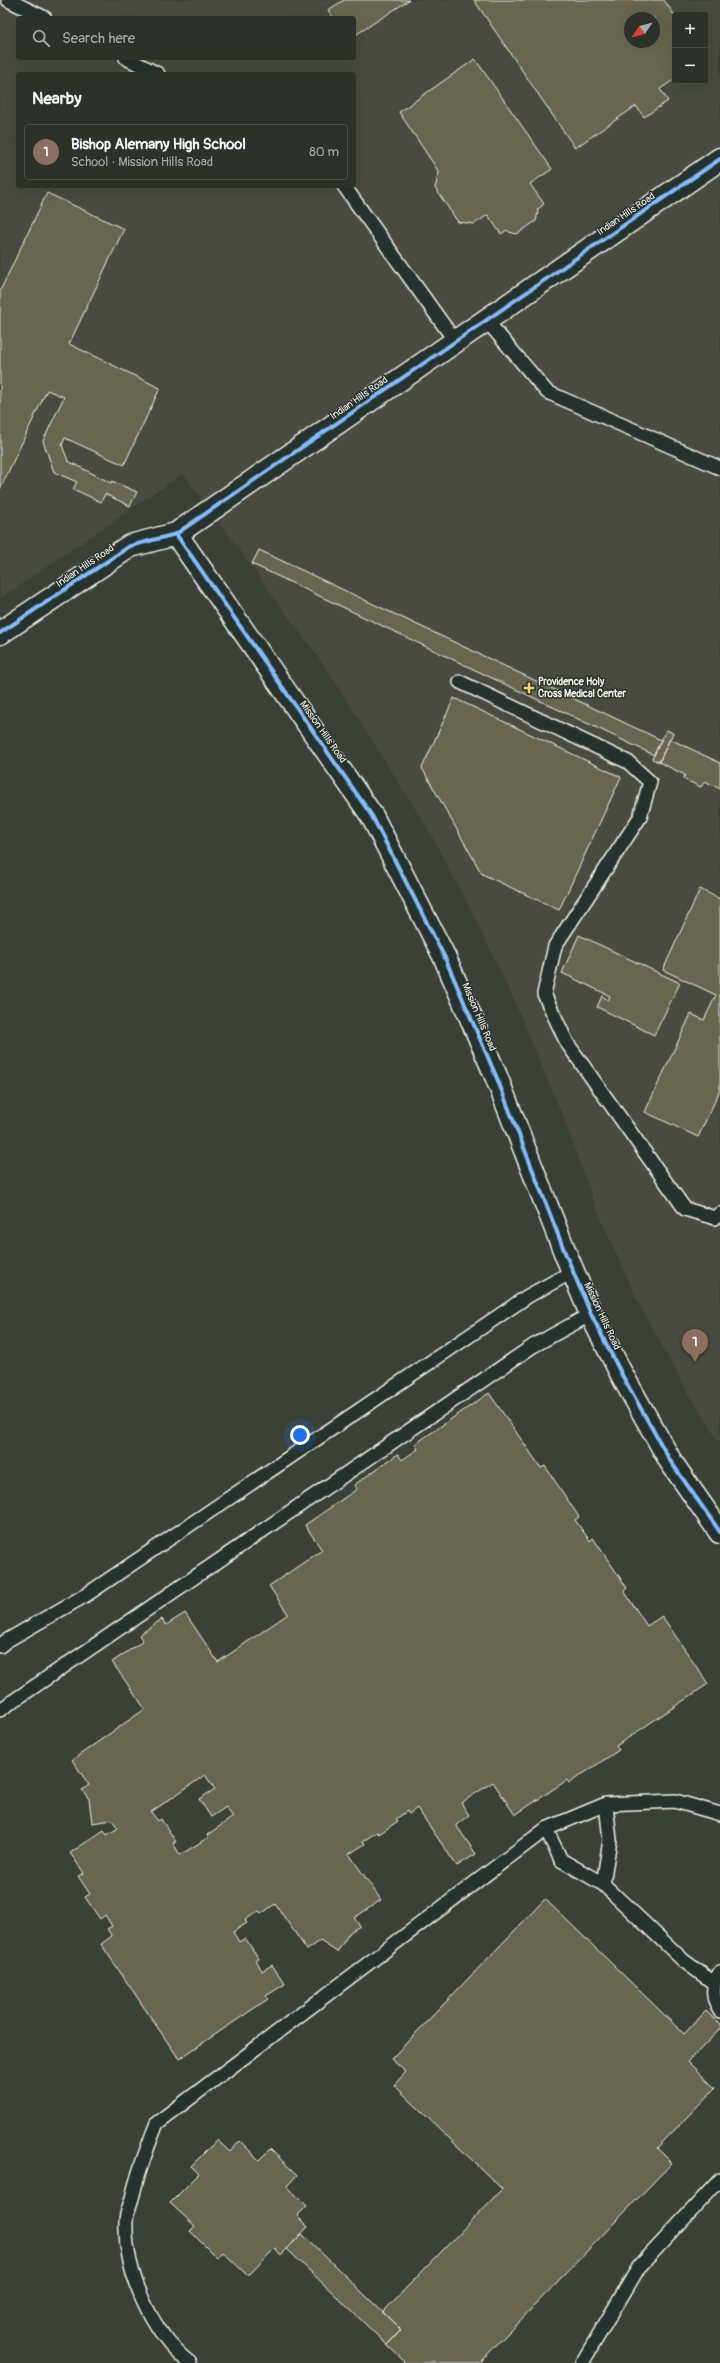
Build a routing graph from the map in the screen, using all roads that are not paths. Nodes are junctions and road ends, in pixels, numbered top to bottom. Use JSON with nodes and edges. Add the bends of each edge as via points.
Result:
{"nodes":[{"id":1,"x":8,"y":0,"type":"edge"},
{"id":2,"x":41,"y":16,"type":"edge"},
{"id":3,"x":130,"y":60,"type":"edge"},
{"id":4,"x":154,"y":72,"type":"edge"},
{"id":5,"x":720,"y":159,"type":"edge"},
{"id":6,"x":345,"y":188,"type":"edge"},
{"id":7,"x":486,"y":320,"type":"junction"},
{"id":8,"x":455,"y":341,"type":"junction"},
{"id":9,"x":720,"y":468,"type":"edge"},
{"id":10,"x":176,"y":534,"type":"junction"},
{"id":11,"x":0,"y":633,"type":"edge"},
{"id":12,"x":460,"y":682,"type":"dead end"},
{"id":13,"x":720,"y":1214,"type":"edge"},
{"id":14,"x":572,"y":1272,"type":"junction"},
{"id":15,"x":591,"y":1314,"type":"junction"},
{"id":16,"x":720,"y":1532,"type":"edge"},
{"id":17,"x":0,"y":1646,"type":"edge"},
{"id":18,"x":0,"y":1710,"type":"edge"},
{"id":19,"x":606,"y":1804,"type":"junction"},
{"id":20,"x":720,"y":1814,"type":"edge"},
{"id":21,"x":546,"y":1829,"type":"junction"},
{"id":22,"x":603,"y":1884,"type":"junction"},
{"id":23,"x":717,"y":1978,"type":"edge"},
{"id":24,"x":720,"y":2011,"type":"edge"},
{"id":25,"x":720,"y":2180,"type":"edge"},
{"id":26,"x":190,"y":2363,"type":"edge"},
{"id":27,"x":582,"y":2363,"type":"edge"}],
"edges":[{"from":1,"to":2,"type":"lane"},
{"from":3,"to":4,"type":"lane"},
{"from":5,"to":7,"type":"street","name":"Indian Hills Road"},
{"from":6,"to":8,"type":"lane"},
{"from":7,"to":8,"type":"street","name":"Indian Hills Road"},
{"from":7,"to":9,"type":"lane","via":[[547,392]]},
{"from":8,"to":10,"type":"street","name":"Indian Hills Road"},
{"from":10,"to":11,"type":"street","name":"Indian Hills Road","via":[[130,546]]},
{"from":10,"to":14,"type":"street","name":"Mission Hills Road","via":[[372,816],[445,958],[496,1076]]},
{"from":12,"to":13,"type":"lane","via":[[628,762],[650,782],[640,817],[555,946],[544,994],[566,1043],[685,1209],[715,1218]]},
{"from":14,"to":15,"type":"street","name":"Mission Hills Road"},
{"from":14,"to":17,"type":"lane","via":[[528,1296],[86,1595]]},
{"from":15,"to":16,"type":"street","name":"Mission Hills Road","via":[[622,1375],[672,1462]]},
{"from":15,"to":18,"type":"lane","via":[[527,1350]]},
{"from":19,"to":20,"type":"lane","via":[[675,1801]]},
{"from":19,"to":21,"type":"lane"},
{"from":19,"to":22,"type":"lane","via":[[610,1840]]},
{"from":21,"to":22,"type":"lane","via":[[561,1860]]},
{"from":21,"to":26,"type":"lane","via":[[157,2123],[140,2164],[126,2220],[128,2257],[141,2298],[158,2328]]},
{"from":22,"to":23,"type":"lane","via":[[684,1961]]},
{"from":23,"to":24,"type":"lane","via":[[714,1998]]},
{"from":25,"to":27,"type":"lane","via":[[638,2267]]}]}
